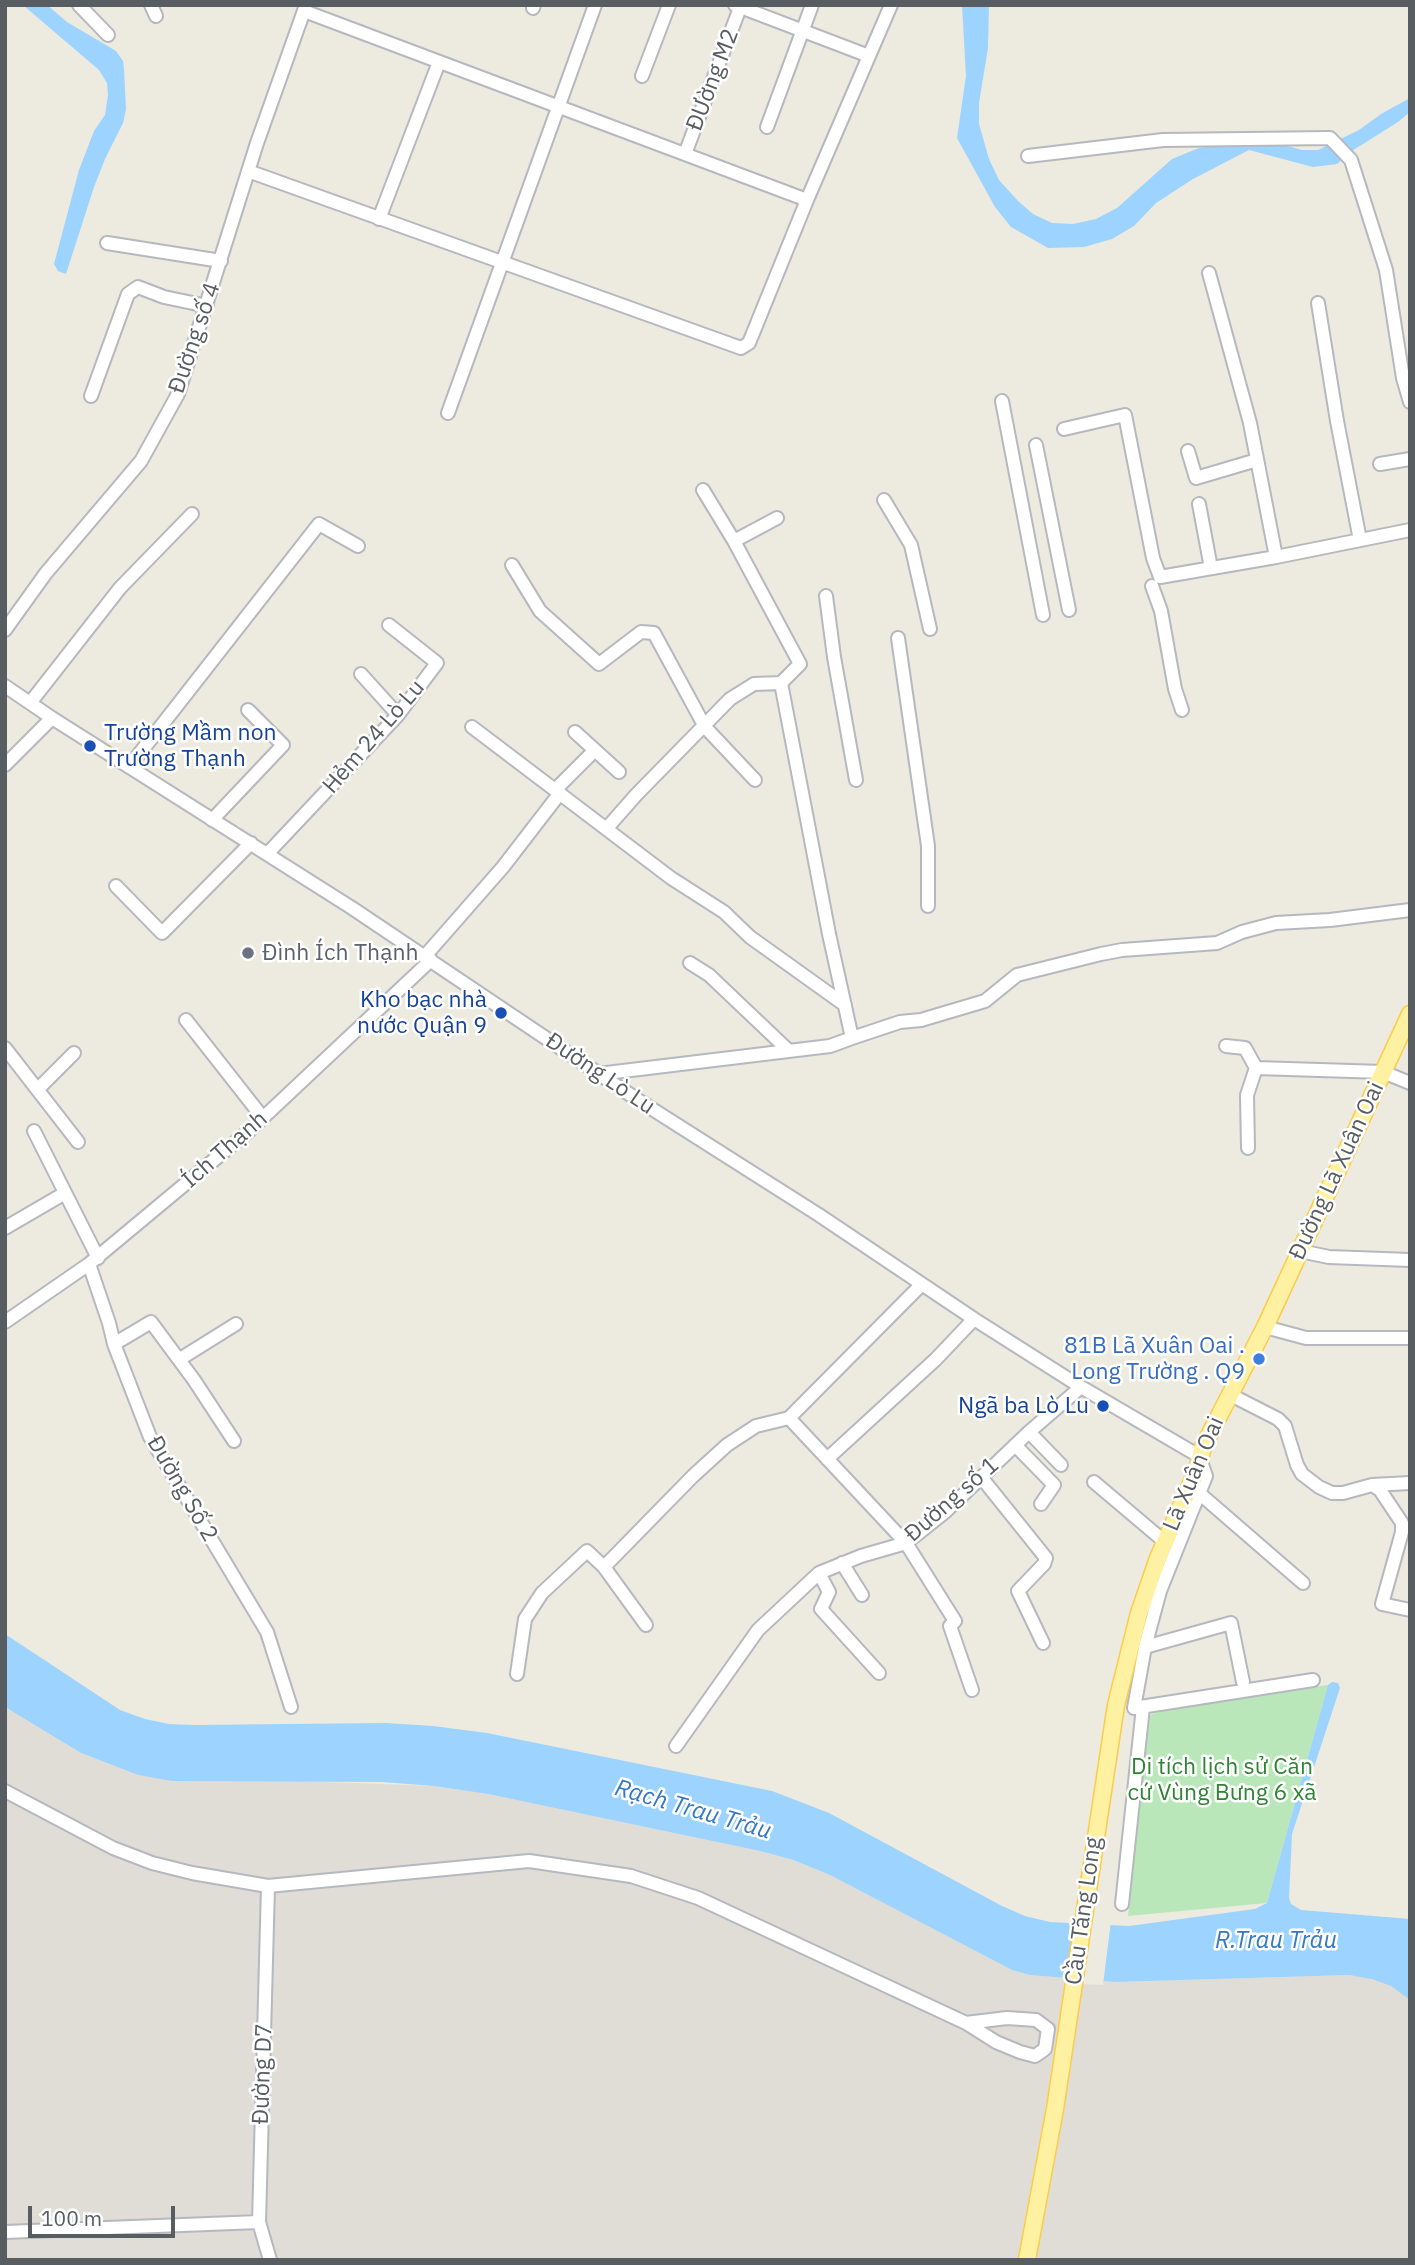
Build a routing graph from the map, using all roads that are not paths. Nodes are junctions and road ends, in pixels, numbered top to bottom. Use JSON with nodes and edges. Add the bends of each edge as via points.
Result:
{"nodes":[{"id":1,"x":79,"y":5,"type":"edge"},
{"id":2,"x":596,"y":5,"type":"edge"},
{"id":3,"x":669,"y":5,"type":"edge"},
{"id":4,"x":812,"y":5,"type":"edge"},
{"id":5,"x":891,"y":5,"type":"edge"},
{"id":6,"x":739,"y":6,"type":"edge"},
{"id":7,"x":305,"y":8,"type":"edge"},
{"id":8,"x":803,"y":30,"type":"junction"},
{"id":9,"x":108,"y":35,"type":"dead end"},
{"id":10,"x":869,"y":56,"type":"junction"},
{"id":11,"x":439,"y":62,"type":"junction"},
{"id":12,"x":642,"y":76,"type":"dead end"},
{"id":13,"x":559,"y":107,"type":"junction"},
{"id":14,"x":767,"y":127,"type":"dead end"},
{"id":15,"x":685,"y":154,"type":"junction"},
{"id":16,"x":1028,"y":156,"type":"dead end"},
{"id":17,"x":248,"y":172,"type":"junction"},
{"id":18,"x":807,"y":200,"type":"junction"},
{"id":19,"x":379,"y":219,"type":"junction"},
{"id":20,"x":107,"y":243,"type":"dead end"},
{"id":21,"x":221,"y":261,"type":"junction"},
{"id":22,"x":502,"y":263,"type":"junction"},
{"id":23,"x":1209,"y":273,"type":"dead end"},
{"id":24,"x":1318,"y":303,"type":"dead end"},
{"id":25,"x":207,"y":306,"type":"junction"},
{"id":26,"x":91,"y":396,"type":"dead end"},
{"id":27,"x":1002,"y":401,"type":"dead end"},
{"id":28,"x":1410,"y":402,"type":"edge"},
{"id":29,"x":448,"y":413,"type":"dead end"},
{"id":30,"x":1064,"y":429,"type":"dead end"},
{"id":31,"x":1036,"y":445,"type":"dead end"},
{"id":32,"x":1188,"y":451,"type":"dead end"},
{"id":33,"x":1410,"y":459,"type":"edge"},
{"id":34,"x":1257,"y":460,"type":"junction"},
{"id":35,"x":1380,"y":464,"type":"dead end"},
{"id":36,"x":703,"y":490,"type":"dead end"},
{"id":37,"x":884,"y":500,"type":"dead end"},
{"id":38,"x":1199,"y":504,"type":"dead end"},
{"id":39,"x":192,"y":514,"type":"dead end"},
{"id":40,"x":777,"y":518,"type":"dead end"},
{"id":41,"x":1410,"y":530,"type":"edge"},
{"id":42,"x":1360,"y":540,"type":"junction"},
{"id":43,"x":734,"y":541,"type":"junction"},
{"id":44,"x":358,"y":546,"type":"dead end"},
{"id":45,"x":1276,"y":557,"type":"junction"},
{"id":46,"x":512,"y":565,"type":"dead end"},
{"id":47,"x":1212,"y":568,"type":"junction"},
{"id":48,"x":1156,"y":582,"type":"junction"},
{"id":49,"x":826,"y":596,"type":"dead end"},
{"id":50,"x":1069,"y":610,"type":"dead end"},
{"id":51,"x":1043,"y":615,"type":"dead end"},
{"id":52,"x":389,"y":625,"type":"dead end"},
{"id":53,"x":930,"y":629,"type":"dead end"},
{"id":54,"x":5,"y":630,"type":"edge"},
{"id":55,"x":898,"y":638,"type":"dead end"},
{"id":56,"x":361,"y":674,"type":"dead end"},
{"id":57,"x":781,"y":683,"type":"junction"},
{"id":58,"x":5,"y":686,"type":"edge"},
{"id":59,"x":30,"y":703,"type":"junction"},
{"id":60,"x":248,"y":710,"type":"dead end"},
{"id":61,"x":1182,"y":710,"type":"dead end"},
{"id":62,"x":398,"y":715,"type":"junction"},
{"id":63,"x":52,"y":718,"type":"junction"},
{"id":64,"x":472,"y":727,"type":"dead end"},
{"id":65,"x":705,"y":727,"type":"junction"},
{"id":66,"x":575,"y":732,"type":"dead end"},
{"id":67,"x":595,"y":750,"type":"junction"},
{"id":68,"x":5,"y":765,"type":"edge"},
{"id":69,"x":129,"y":767,"type":"junction"},
{"id":70,"x":619,"y":772,"type":"dead end"},
{"id":71,"x":755,"y":780,"type":"dead end"},
{"id":72,"x":856,"y":780,"type":"dead end"},
{"id":73,"x":558,"y":791,"type":"junction"},
{"id":74,"x":212,"y":820,"type":"junction"},
{"id":75,"x":607,"y":828,"type":"junction"},
{"id":76,"x":251,"y":843,"type":"junction"},
{"id":77,"x":267,"y":854,"type":"junction"},
{"id":78,"x":116,"y":886,"type":"dead end"},
{"id":79,"x":928,"y":906,"type":"dead end"},
{"id":80,"x":1410,"y":910,"type":"edge"},
{"id":81,"x":428,"y":958,"type":"junction"},
{"id":82,"x":690,"y":963,"type":"dead end"},
{"id":83,"x":845,"y":1005,"type":"junction"},
{"id":84,"x":1410,"y":1014,"type":"edge"},
{"id":85,"x":186,"y":1020,"type":"dead end"},
{"id":86,"x":852,"y":1038,"type":"junction"},
{"id":87,"x":1226,"y":1046,"type":"dead end"},
{"id":88,"x":5,"y":1048,"type":"edge"},
{"id":89,"x":788,"y":1050,"type":"junction"},
{"id":90,"x":74,"y":1053,"type":"dead end"},
{"id":91,"x":1256,"y":1068,"type":"junction"},
{"id":92,"x":1383,"y":1072,"type":"junction"},
{"id":93,"x":598,"y":1074,"type":"junction"},
{"id":94,"x":1410,"y":1083,"type":"edge"},
{"id":95,"x":38,"y":1090,"type":"junction"},
{"id":96,"x":263,"y":1118,"type":"junction"},
{"id":97,"x":34,"y":1130,"type":"dead end"},
{"id":98,"x":78,"y":1142,"type":"dead end"},
{"id":99,"x":1248,"y":1148,"type":"dead end"},
{"id":100,"x":65,"y":1193,"type":"junction"},
{"id":101,"x":5,"y":1228,"type":"edge"},
{"id":102,"x":1300,"y":1251,"type":"junction"},
{"id":103,"x":1410,"y":1259,"type":"edge"},
{"id":104,"x":93,"y":1261,"type":"junction"},
{"id":105,"x":922,"y":1284,"type":"junction"},
{"id":106,"x":974,"y":1319,"type":"junction"},
{"id":107,"x":5,"y":1322,"type":"edge"},
{"id":108,"x":236,"y":1324,"type":"dead end"},
{"id":109,"x":1265,"y":1327,"type":"junction"},
{"id":110,"x":1410,"y":1338,"type":"edge"},
{"id":111,"x":114,"y":1344,"type":"junction"},
{"id":112,"x":180,"y":1359,"type":"junction"},
{"id":113,"x":1081,"y":1387,"type":"junction"},
{"id":114,"x":1229,"y":1394,"type":"junction"},
{"id":115,"x":789,"y":1418,"type":"junction"},
{"id":116,"x":1029,"y":1432,"type":"junction"},
{"id":117,"x":234,"y":1441,"type":"dead end"},
{"id":118,"x":1015,"y":1445,"type":"junction"},
{"id":119,"x":1199,"y":1456,"type":"junction"},
{"id":120,"x":827,"y":1459,"type":"junction"},
{"id":121,"x":1060,"y":1465,"type":"dead end"},
{"id":122,"x":981,"y":1477,"type":"junction"},
{"id":123,"x":1094,"y":1482,"type":"dead end"},
{"id":124,"x":1410,"y":1483,"type":"edge"},
{"id":125,"x":1372,"y":1485,"type":"junction"},
{"id":126,"x":1199,"y":1493,"type":"junction"},
{"id":127,"x":1041,"y":1504,"type":"dead end"},
{"id":128,"x":1406,"y":1524,"type":"edge"},
{"id":129,"x":1165,"y":1542,"type":"junction"},
{"id":130,"x":906,"y":1543,"type":"junction"},
{"id":131,"x":1396,"y":1551,"type":"junction"},
{"id":132,"x":1410,"y":1555,"type":"edge"},
{"id":133,"x":842,"y":1563,"type":"junction"},
{"id":134,"x":604,"y":1567,"type":"junction"},
{"id":135,"x":819,"y":1573,"type":"junction"},
{"id":136,"x":1303,"y":1583,"type":"dead end"},
{"id":137,"x":1148,"y":1586,"type":"joint"},
{"id":138,"x":862,"y":1594,"type":"dead end"},
{"id":139,"x":1410,"y":1610,"type":"edge"},
{"id":140,"x":646,"y":1625,"type":"dead end"},
{"id":141,"x":1043,"y":1643,"type":"dead end"},
{"id":142,"x":1145,"y":1647,"type":"junction"},
{"id":143,"x":879,"y":1673,"type":"dead end"},
{"id":144,"x":517,"y":1674,"type":"dead end"},
{"id":145,"x":1313,"y":1680,"type":"dead end"},
{"id":146,"x":1243,"y":1682,"type":"dead end"},
{"id":147,"x":972,"y":1690,"type":"dead end"},
{"id":148,"x":291,"y":1707,"type":"dead end"},
{"id":149,"x":1138,"y":1707,"type":"junction"},
{"id":150,"x":676,"y":1746,"type":"dead end"},
{"id":151,"x":5,"y":1791,"type":"edge"},
{"id":152,"x":268,"y":1886,"type":"junction"},
{"id":153,"x":1122,"y":1904,"type":"dead end"},
{"id":154,"x":966,"y":2023,"type":"junction"},
{"id":155,"x":259,"y":2222,"type":"junction"},
{"id":156,"x":5,"y":2232,"type":"edge"},
{"id":157,"x":270,"y":2260,"type":"edge"},
{"id":158,"x":1027,"y":2260,"type":"edge"}],
"edges":[{"from":1,"to":9,"type":"street"},
{"from":2,"to":13,"type":"street"},
{"from":3,"to":12,"type":"street"},
{"from":4,"to":8,"type":"street"},
{"from":5,"to":10,"type":"street"},
{"from":6,"to":8,"type":"street"},
{"from":6,"to":15,"type":"street","name":"ĐƯờng M2"},
{"from":7,"to":11,"type":"street"},
{"from":7,"to":17,"type":"street","name":"Đường số 4"},
{"from":8,"to":10,"type":"street"},
{"from":8,"to":14,"type":"street"},
{"from":10,"to":18,"type":"street"},
{"from":11,"to":13,"type":"street"},
{"from":11,"to":19,"type":"street"},
{"from":13,"to":15,"type":"street"},
{"from":13,"to":22,"type":"street"},
{"from":15,"to":18,"type":"street"},
{"from":16,"to":28,"type":"street","via":[[1163,140],[1330,138],[1351,160],[1386,270]]},
{"from":17,"to":19,"type":"street"},
{"from":17,"to":21,"type":"street","name":"Đường số 4"},
{"from":18,"to":22,"type":"street","via":[[749,343],[741,348]]},
{"from":19,"to":22,"type":"street"},
{"from":20,"to":21,"type":"street"},
{"from":21,"to":25,"type":"street","name":"Đường số 4"},
{"from":22,"to":29,"type":"street"},
{"from":23,"to":34,"type":"street"},
{"from":24,"to":42,"type":"street"},
{"from":25,"to":26,"type":"street","via":[[138,288],[128,294]]},
{"from":25,"to":54,"type":"street","name":"Đường số 4","via":[[178,394],[141,461],[46,573]]},
{"from":27,"to":51,"type":"street"},
{"from":30,"to":48,"type":"street","via":[[1125,415]]},
{"from":31,"to":50,"type":"street"},
{"from":32,"to":34,"type":"street","via":[[1196,478]]},
{"from":33,"to":35,"type":"street"},
{"from":34,"to":45,"type":"street"},
{"from":36,"to":43,"type":"street"},
{"from":37,"to":53,"type":"street","via":[[913,551]]},
{"from":38,"to":47,"type":"street"},
{"from":39,"to":59,"type":"street","via":[[120,588]]},
{"from":40,"to":43,"type":"street"},
{"from":41,"to":42,"type":"street"},
{"from":42,"to":45,"type":"street"},
{"from":43,"to":57,"type":"street","via":[[800,664]]},
{"from":44,"to":69,"type":"street","via":[[319,524]]},
{"from":45,"to":47,"type":"street"},
{"from":46,"to":65,"type":"street","via":[[540,611],[599,664],[641,632],[654,634]]},
{"from":47,"to":48,"type":"street"},
{"from":48,"to":61,"type":"street"},
{"from":49,"to":72,"type":"street"},
{"from":52,"to":62,"type":"street","name":"Hẻm 24 Lò Lu","via":[[437,663]]},
{"from":55,"to":79,"type":"street","via":[[928,846]]},
{"from":56,"to":62,"type":"street"},
{"from":57,"to":65,"type":"street","via":[[754,684],[730,699]]},
{"from":57,"to":83,"type":"street"},
{"from":58,"to":59,"type":"street","name":"Đường Lò Lu"},
{"from":59,"to":63,"type":"street","name":"Đường Lò Lu"},
{"from":60,"to":74,"type":"street","via":[[283,745]]},
{"from":62,"to":77,"type":"street","name":"Hẻm 24 Lò Lu"},
{"from":63,"to":68,"type":"street"},
{"from":63,"to":69,"type":"street","name":"Đường Lò Lu"},
{"from":64,"to":73,"type":"street"},
{"from":65,"to":71,"type":"street"},
{"from":65,"to":75,"type":"street"},
{"from":66,"to":67,"type":"street"},
{"from":67,"to":70,"type":"street"},
{"from":67,"to":73,"type":"street","name":"Ích Thạnh"},
{"from":69,"to":74,"type":"street","name":"Đường Lò Lu"},
{"from":73,"to":75,"type":"street"},
{"from":73,"to":81,"type":"street","name":"Ích Thạnh"},
{"from":74,"to":76,"type":"street","name":"Đường Lò Lu"},
{"from":75,"to":83,"type":"street"},
{"from":76,"to":77,"type":"street","name":"Đường Lò Lu"},
{"from":76,"to":78,"type":"street","via":[[162,933]]},
{"from":77,"to":81,"type":"street","name":"Đường Lò Lu"},
{"from":80,"to":86,"type":"street","via":[[1276,923],[1217,943],[1101,954],[1017,975],[985,1001]]},
{"from":81,"to":93,"type":"street","name":"Đường Lò Lu"},
{"from":81,"to":96,"type":"street","name":"Ích Thạnh"},
{"from":82,"to":89,"type":"street","via":[[709,975]]},
{"from":83,"to":86,"type":"street"},
{"from":84,"to":92,"type":"main road","name":"Đường Lã Xuân Oai"},
{"from":85,"to":96,"type":"street"},
{"from":86,"to":89,"type":"street","via":[[830,1046]]},
{"from":87,"to":91,"type":"street","via":[[1245,1048]]},
{"from":88,"to":95,"type":"street"},
{"from":89,"to":93,"type":"street"},
{"from":90,"to":95,"type":"street"},
{"from":91,"to":92,"type":"street"},
{"from":91,"to":99,"type":"street","via":[[1247,1095]]},
{"from":92,"to":94,"type":"street"},
{"from":92,"to":102,"type":"main road","name":"Đường Lã Xuân Oai"},
{"from":93,"to":105,"type":"street","name":"Đường Lò Lu"},
{"from":95,"to":98,"type":"street"},
{"from":96,"to":104,"type":"street","name":"Ích Thạnh"},
{"from":97,"to":100,"type":"street","name":"Đường Số 2"},
{"from":100,"to":101,"type":"street"},
{"from":100,"to":104,"type":"street","name":"Đường Số 2"},
{"from":102,"to":103,"type":"street","via":[[1329,1257]]},
{"from":102,"to":109,"type":"main road","name":"Đường Lã Xuân Oai"},
{"from":104,"to":107,"type":"street","name":"Ích Thạnh"},
{"from":104,"to":111,"type":"street","name":"Đường Số 2"},
{"from":105,"to":106,"type":"street","name":"Đường Lò Lu"},
{"from":105,"to":115,"type":"street"},
{"from":106,"to":113,"type":"street","name":"Đường Lò Lu"},
{"from":106,"to":120,"type":"street"},
{"from":108,"to":112,"type":"street"},
{"from":109,"to":110,"type":"street","via":[[1306,1338]]},
{"from":109,"to":114,"type":"main road","name":"Lã Xuân Oai"},
{"from":111,"to":112,"type":"street","via":[[151,1322]]},
{"from":111,"to":148,"type":"street","name":"Đường Số 2","via":[[150,1437],[267,1632]]},
{"from":112,"to":117,"type":"street"},
{"from":113,"to":116,"type":"street","name":"Đường số 1"},
{"from":113,"to":119,"type":"street","name":"Đường Lò Lu"},
{"from":114,"to":119,"type":"main road","name":"Lã Xuân Oai"},
{"from":114,"to":125,"type":"street","via":[[1285,1426],[1297,1465],[1319,1487],[1343,1493]]},
{"from":115,"to":120,"type":"street"},
{"from":115,"to":134,"type":"street","via":[[756,1426],[727,1445]]},
{"from":116,"to":118,"type":"street","name":"Đường số 1"},
{"from":116,"to":121,"type":"street"},
{"from":118,"to":122,"type":"street","name":"Đường số 1"},
{"from":118,"to":127,"type":"street","via":[[1054,1485]]},
{"from":119,"to":126,"type":"street","via":[[1206,1476]]},
{"from":119,"to":129,"type":"main road","name":"Lã Xuân Oai"},
{"from":120,"to":130,"type":"street"},
{"from":122,"to":130,"type":"street","name":"Đường số 1"},
{"from":122,"to":141,"type":"street","via":[[1046,1558],[1018,1591]]},
{"from":123,"to":129,"type":"street"},
{"from":124,"to":125,"type":"street"},
{"from":125,"to":128,"type":"street"},
{"from":126,"to":136,"type":"street"},
{"from":126,"to":142,"type":"street","via":[[1170,1564]]},
{"from":128,"to":131,"type":"street"},
{"from":129,"to":137,"type":"main road","name":"Lã Xuân Oai"},
{"from":130,"to":133,"type":"street","name":"Đường số 1"},
{"from":130,"to":147,"type":"street","via":[[955,1621],[950,1626]]},
{"from":131,"to":132,"type":"street"},
{"from":131,"to":139,"type":"street","via":[[1382,1604]]},
{"from":133,"to":135,"type":"street","name":"Đường số 1"},
{"from":133,"to":138,"type":"street"},
{"from":134,"to":140,"type":"street"},
{"from":134,"to":144,"type":"street","via":[[587,1551],[542,1593],[526,1619]]},
{"from":135,"to":143,"type":"street","via":[[829,1592],[821,1608]]},
{"from":135,"to":150,"type":"street","name":"Đường số 1","via":[[758,1630]]},
{"from":137,"to":158,"type":"main road","name":"Cầu Tăng Long","via":[[1116,1705],[1055,2109]]},
{"from":142,"to":146,"type":"street","via":[[1231,1623]]},
{"from":142,"to":149,"type":"street"},
{"from":145,"to":149,"type":"street"},
{"from":149,"to":153,"type":"street"},
{"from":151,"to":152,"type":"street","via":[[113,1848],[152,1863]]},
{"from":152,"to":154,"type":"street","via":[[529,1861],[631,1876],[698,1898]]},
{"from":152,"to":155,"type":"street","name":"Đường D7"},
{"from":154,"to":154,"type":"street","via":[[1020,2052],[1035,2056],[1045,2049],[1048,2029],[1036,2020]]},
{"from":155,"to":156,"type":"street"},
{"from":155,"to":157,"type":"street","name":"Đường D7"}]}
